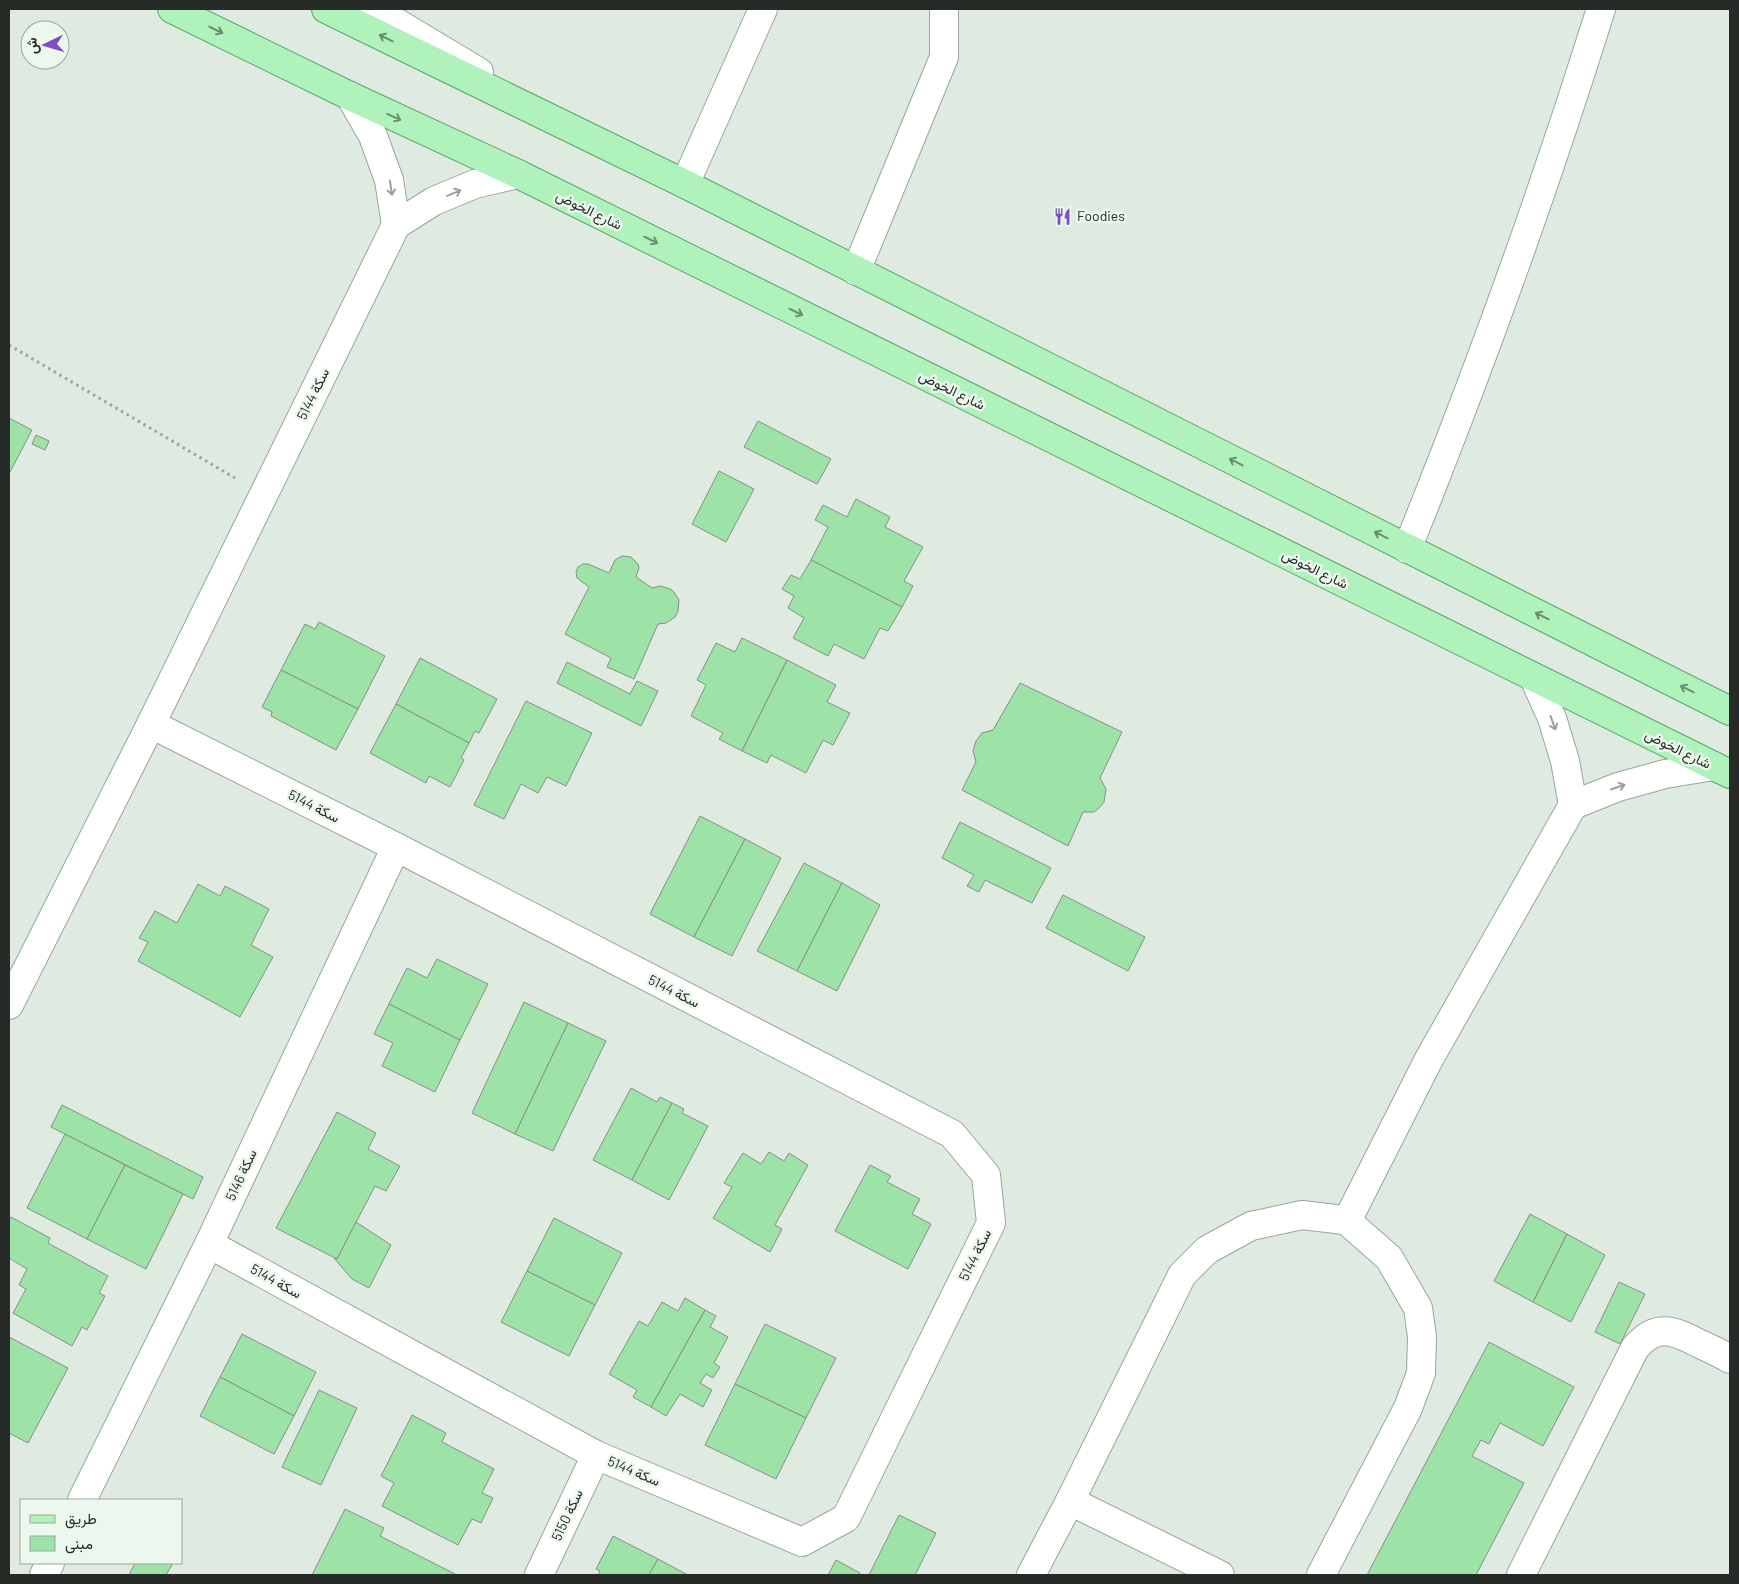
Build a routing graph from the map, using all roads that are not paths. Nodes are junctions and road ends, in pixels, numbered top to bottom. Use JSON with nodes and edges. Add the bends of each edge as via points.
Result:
{"nodes":[{"id":1,"x":172,"y":9,"type":"edge"},
{"id":2,"x":326,"y":9,"type":"edge"},
{"id":3,"x":374,"y":9,"type":"edge"},
{"id":4,"x":763,"y":9,"type":"edge"},
{"id":5,"x":944,"y":9,"type":"edge"},
{"id":6,"x":1601,"y":9,"type":"edge"},
{"id":7,"x":350,"y":96,"type":"junction"},
{"id":8,"x":587,"y":136,"type":"junction"},
{"id":9,"x":518,"y":174,"type":"junction"},
{"id":10,"x":686,"y":184,"type":"junction"},
{"id":11,"x":396,"y":225,"type":"junction"},
{"id":12,"x":856,"y":271,"type":"junction"},
{"id":13,"x":1407,"y":549,"type":"junction"},
{"id":14,"x":1534,"y":678,"type":"junction"},
{"id":15,"x":1730,"y":711,"type":"edge"},
{"id":16,"x":151,"y":724,"type":"junction"},
{"id":17,"x":1722,"y":770,"type":"edge"},
{"id":18,"x":1573,"y":805,"type":"junction"},
{"id":19,"x":396,"y":847,"type":"junction"},
{"id":20,"x":9,"y":1005,"type":"edge"},
{"id":21,"x":1347,"y":1221,"type":"junction"},
{"id":22,"x":209,"y":1244,"type":"junction"},
{"id":23,"x":1730,"y":1359,"type":"edge"},
{"id":24,"x":596,"y":1455,"type":"junction"},
{"id":25,"x":82,"y":1499,"type":"edge"},
{"id":26,"x":1070,"y":1501,"type":"junction"},
{"id":27,"x":539,"y":1575,"type":"edge"},
{"id":28,"x":1031,"y":1575,"type":"edge"},
{"id":29,"x":1220,"y":1575,"type":"edge"},
{"id":30,"x":1320,"y":1575,"type":"edge"},
{"id":31,"x":1521,"y":1575,"type":"edge"}],
"edges":[{"from":1,"to":7,"type":"main road","name":"شارع الخوض","one_way":true},
{"from":8,"to":2,"type":"main road","one_way":true},
{"from":3,"to":8,"type":"street"},
{"from":4,"to":10,"type":"street"},
{"from":5,"to":12,"type":"street","via":[[944,57]]},
{"from":6,"to":13,"type":"street","via":[[1569,111],[1489,338]]},
{"from":7,"to":9,"type":"main road","name":"شارع الخوض","one_way":true},
{"from":7,"to":11,"type":"street","one_way":true,"via":[[373,136],[383,162]]},
{"from":8,"to":10,"type":"main road"},
{"from":11,"to":9,"type":"street","one_way":true,"via":[[434,201],[475,184]]},
{"from":9,"to":14,"type":"main road","name":"شارع الخوض","one_way":true},
{"from":10,"to":12,"type":"main road"},
{"from":11,"to":16,"type":"street","name":"سكة 5144"},
{"from":13,"to":12,"type":"main road","one_way":true},
{"from":15,"to":13,"type":"main road","one_way":true},
{"from":14,"to":17,"type":"main road","name":"شارع الخوض"},
{"from":14,"to":18,"type":"street","one_way":true,"via":[[1552,718],[1565,761]]},
{"from":16,"to":19,"type":"street","name":"سكة 5144"},
{"from":16,"to":20,"type":"street","name":"سكة 5144"},
{"from":18,"to":17,"type":"street","one_way":true,"via":[[1618,787],[1665,774]]},
{"from":18,"to":21,"type":"street","via":[[1429,1058]]},
{"from":19,"to":22,"type":"street","name":"سكة 5146"},
{"from":19,"to":24,"type":"street","name":"سكة 5144","via":[[952,1134],[986,1175],[991,1223],[846,1518],[802,1542]]},
{"from":21,"to":26,"type":"street","via":[[1302,1214],[1251,1226],[1207,1250],[1182,1275]]},
{"from":21,"to":30,"type":"street","via":[[1389,1258],[1418,1308],[1422,1337],[1421,1373],[1408,1408]]},
{"from":22,"to":24,"type":"street","name":"سكة 5144"},
{"from":22,"to":25,"type":"street","name":"سكة 5146"},
{"from":23,"to":31,"type":"street","via":[[1673,1331],[1655,1332],[1644,1338],[1635,1348]]},
{"from":24,"to":27,"type":"street","name":"سكة 5150"},
{"from":26,"to":28,"type":"street"},
{"from":26,"to":29,"type":"street"}]}
